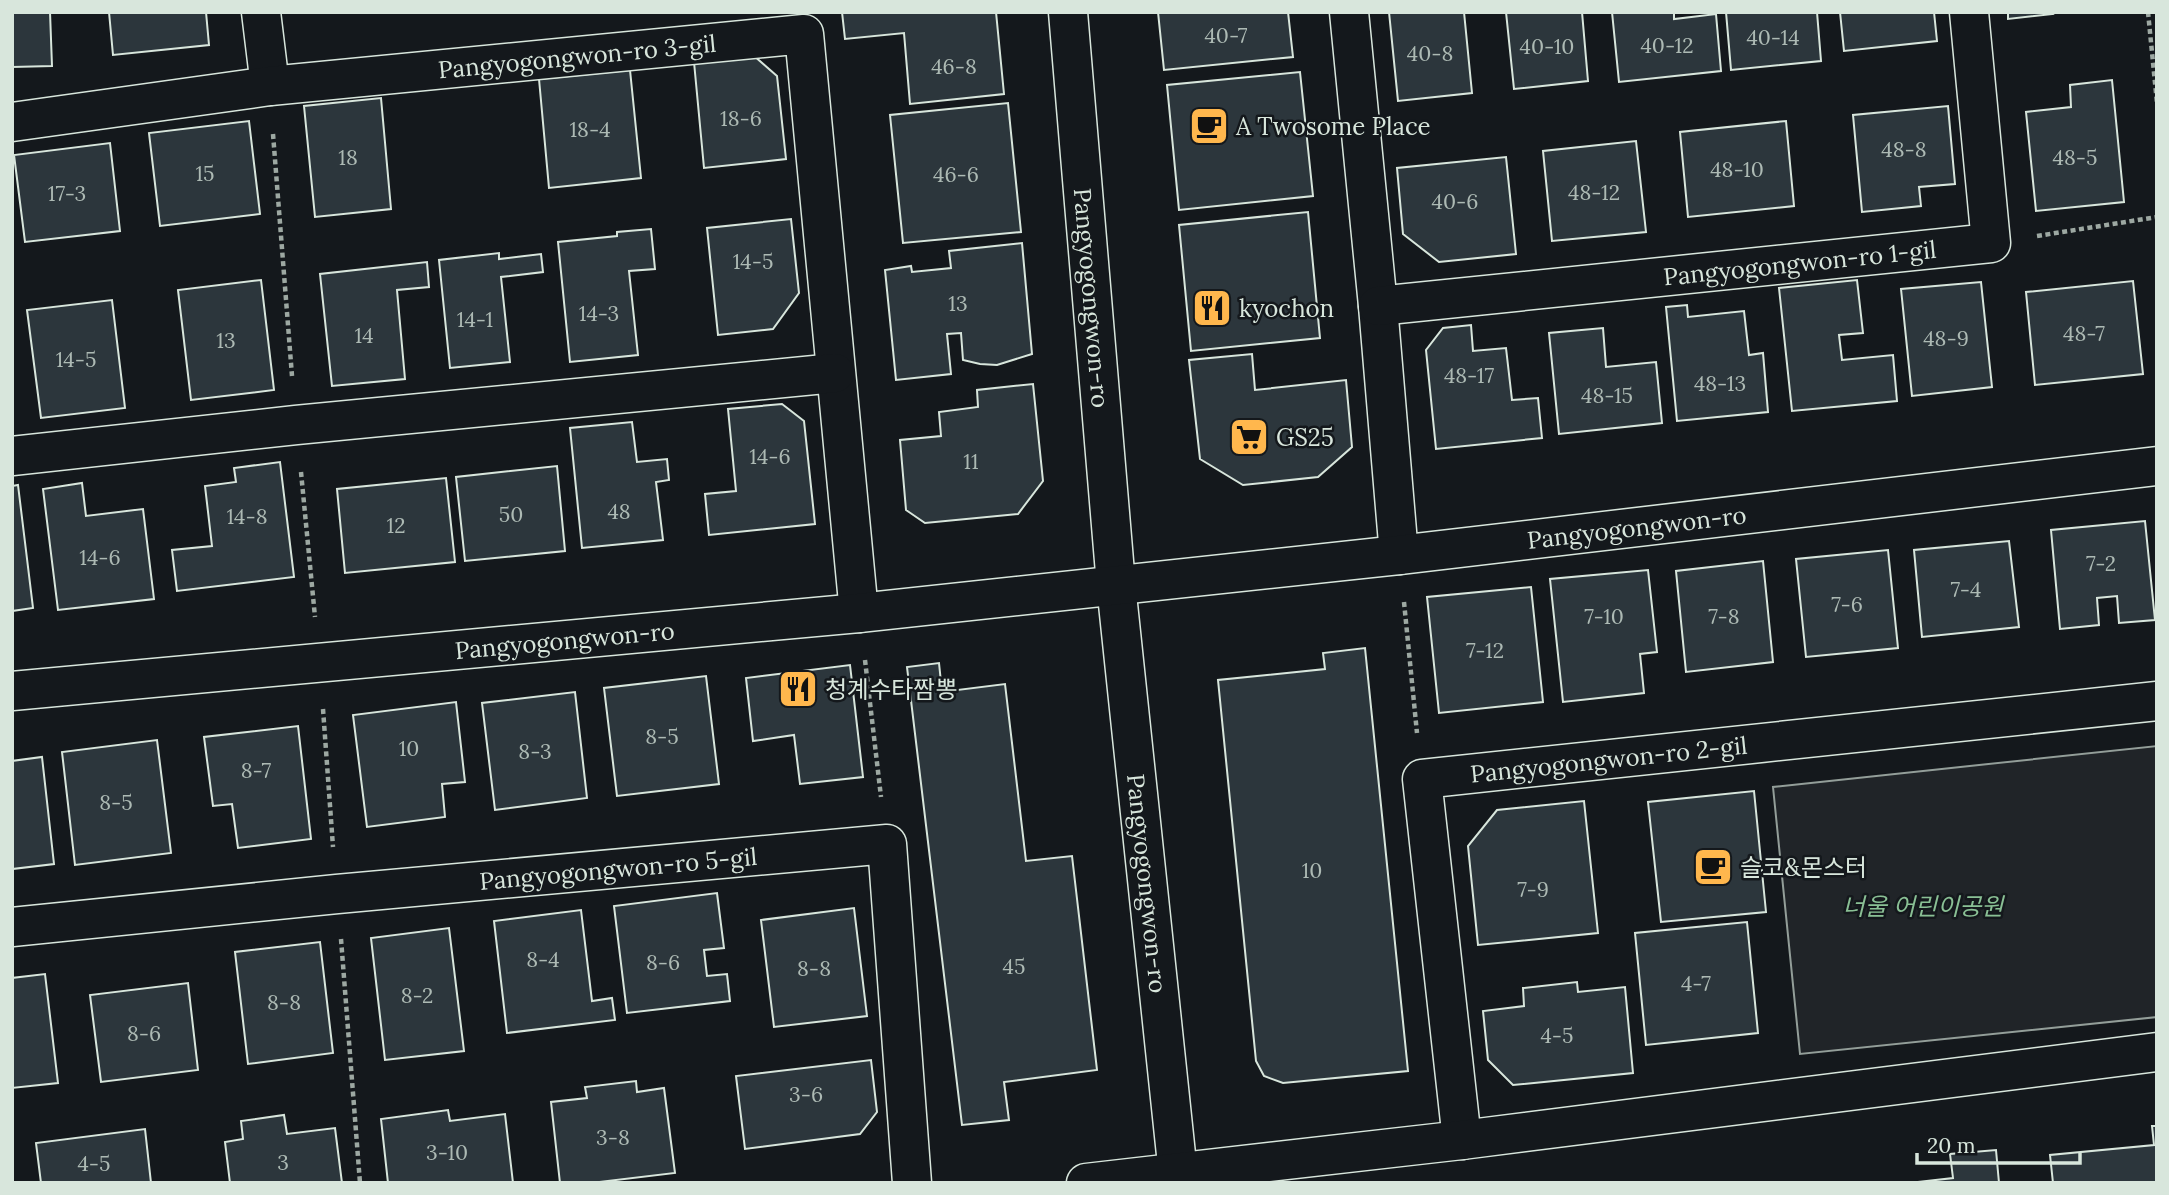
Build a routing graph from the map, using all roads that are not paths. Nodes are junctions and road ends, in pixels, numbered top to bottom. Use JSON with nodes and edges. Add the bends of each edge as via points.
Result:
{"nodes":[{"id":1,"x":261,"y":12,"type":"edge"},
{"id":2,"x":1068,"y":12,"type":"edge"},
{"id":3,"x":1349,"y":12,"type":"edge"},
{"id":4,"x":1969,"y":12,"type":"edge"},
{"id":5,"x":270,"y":86,"type":"junction"},
{"id":6,"x":12,"y":122,"type":"edge"},
{"id":7,"x":1378,"y":306,"type":"junction"},
{"id":8,"x":835,"y":373,"type":"junction"},
{"id":9,"x":12,"y":456,"type":"edge"},
{"id":10,"x":2157,"y":466,"type":"edge"},
{"id":11,"x":1399,"y":555,"type":"junction"},
{"id":12,"x":1116,"y":585,"type":"junction"},
{"id":13,"x":859,"y":613,"type":"junction"},
{"id":14,"x":12,"y":691,"type":"edge"},
{"id":15,"x":2157,"y":701,"type":"edge"},
{"id":16,"x":12,"y":927,"type":"edge"},
{"id":17,"x":2157,"y":1052,"type":"edge"},
{"id":18,"x":1462,"y":1140,"type":"junction"},
{"id":19,"x":1178,"y":1178,"type":"edge"},
{"id":20,"x":912,"y":1183,"type":"edge"},
{"id":21,"x":1086,"y":1183,"type":"edge"}],
"edges":[{"from":1,"to":5,"type":"street"},
{"from":2,"to":12,"type":"street","name":"Pangyogongwon-ro"},
{"from":3,"to":7,"type":"street"},
{"from":4,"to":7,"type":"street","name":"Pangyogongwon-ro 1-gil","via":[[1991,243]]},
{"from":5,"to":6,"type":"street","name":"Pangyogongwon-ro 3-gil"},
{"from":5,"to":8,"type":"street","name":"Pangyogongwon-ro 3-gil","via":[[804,34]]},
{"from":7,"to":11,"type":"street"},
{"from":8,"to":9,"type":"street"},
{"from":8,"to":13,"type":"street","name":"Pangyogongwon-ro 3-gil"},
{"from":10,"to":11,"type":"street","name":"Pangyogongwon-ro"},
{"from":11,"to":12,"type":"street","name":"Pangyogongwon-ro"},
{"from":12,"to":13,"type":"street","name":"Pangyogongwon-ro"},
{"from":12,"to":19,"type":"street","name":"Pangyogongwon-ro"},
{"from":13,"to":14,"type":"street","name":"Pangyogongwon-ro"},
{"from":15,"to":18,"type":"street","name":"Pangyogongwon-ro 2-gil","via":[[1422,779]]},
{"from":16,"to":20,"type":"street","name":"Pangyogongwon-ro 5-gil","via":[[887,844]]},
{"from":17,"to":18,"type":"street"},
{"from":18,"to":19,"type":"street"},
{"from":19,"to":21,"type":"street"}]}
